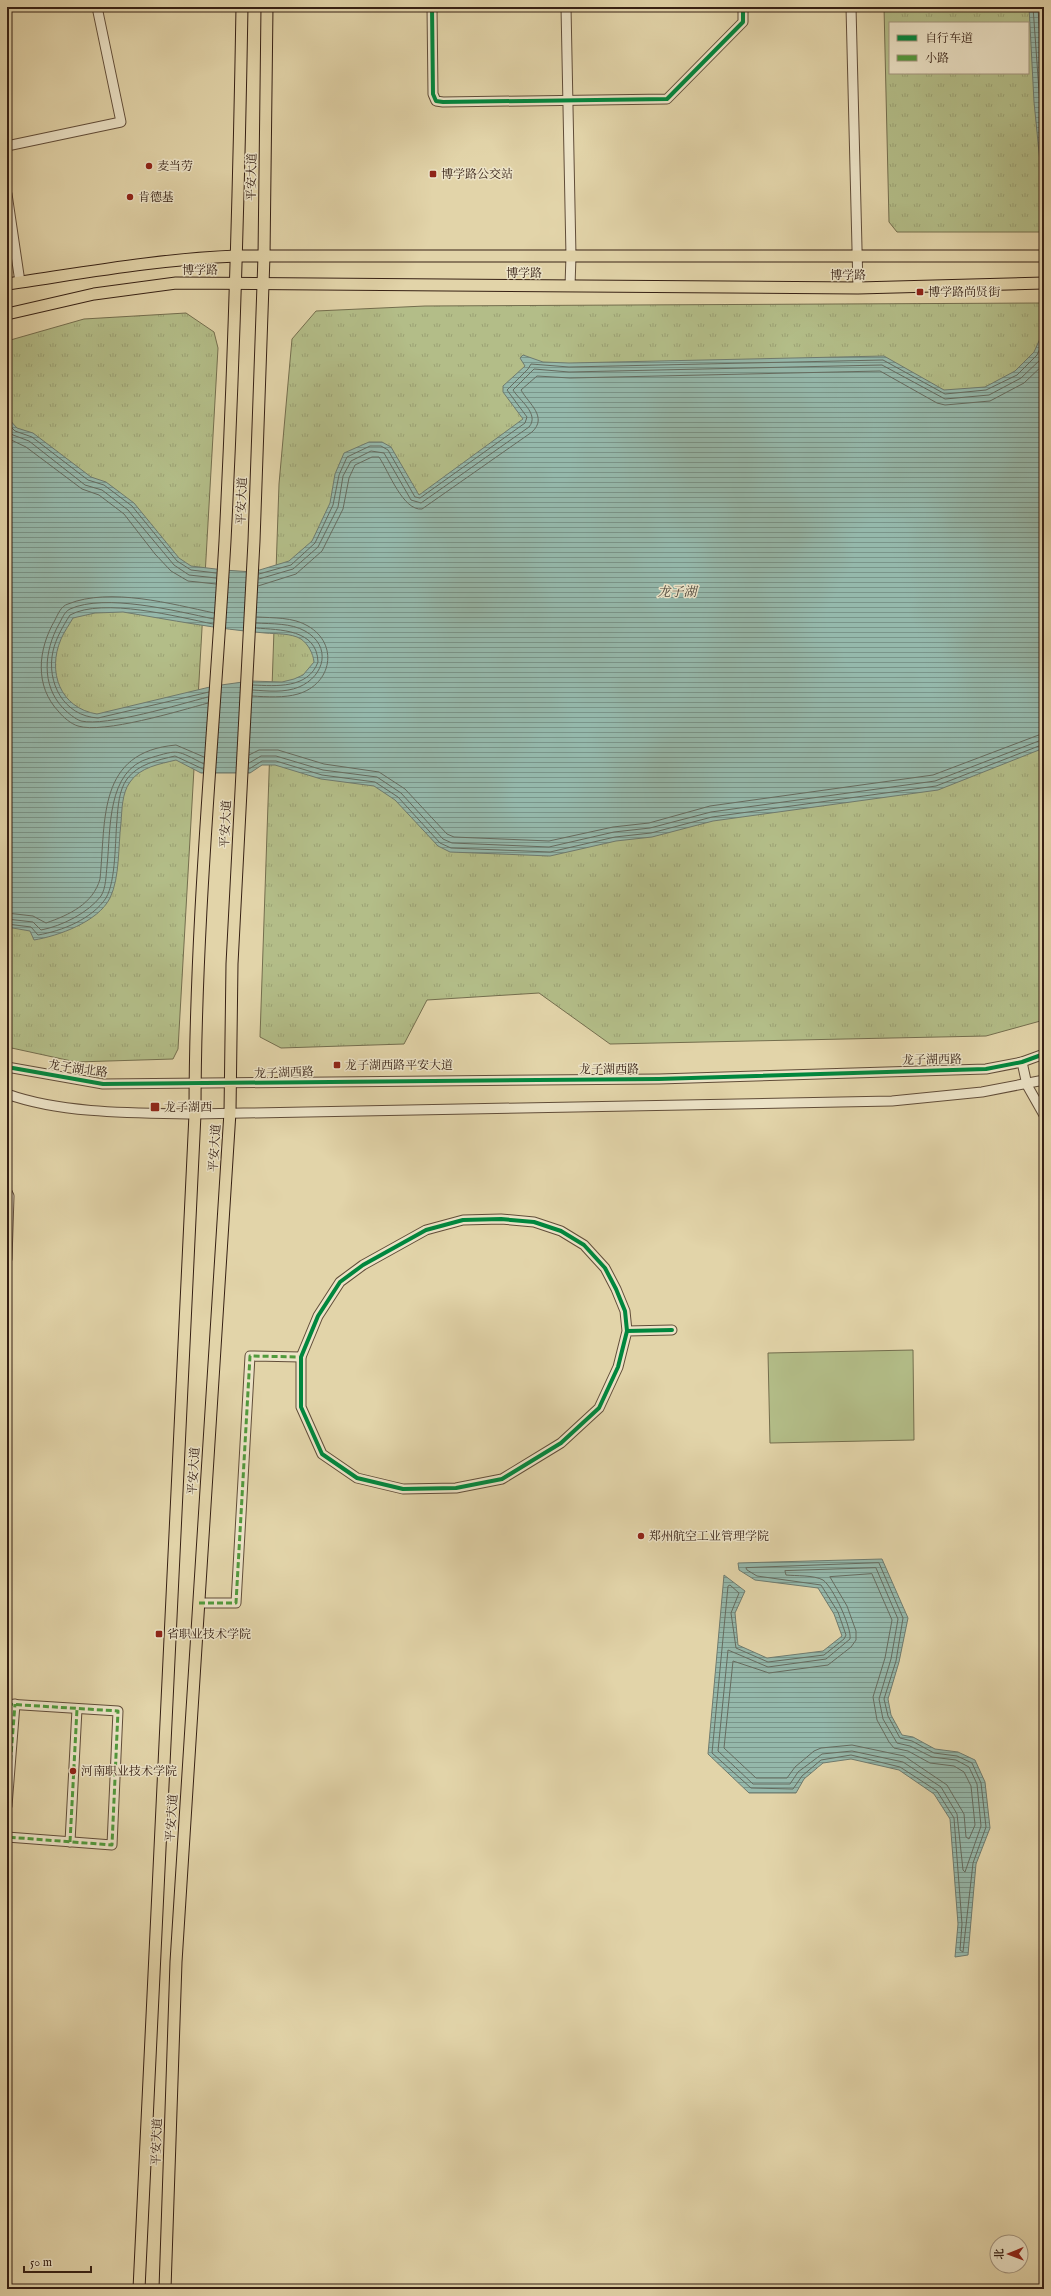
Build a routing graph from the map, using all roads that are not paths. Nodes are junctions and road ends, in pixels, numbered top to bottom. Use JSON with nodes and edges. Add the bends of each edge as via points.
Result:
{"nodes":[{"id":1,"x":97,"y":7,"type":"edge"},
{"id":2,"x":242,"y":7,"type":"edge"},
{"id":3,"x":267,"y":7,"type":"edge"},
{"id":4,"x":432,"y":7,"type":"edge"},
{"id":5,"x":566,"y":7,"type":"edge"},
{"id":6,"x":743,"y":7,"type":"edge"},
{"id":7,"x":851,"y":7,"type":"edge"},
{"id":8,"x":568,"y":100,"type":"junction"},
{"id":9,"x":7,"y":146,"type":"edge"},
{"id":10,"x":7,"y":194,"type":"edge"},
{"id":11,"x":237,"y":256,"type":"junction"},
{"id":12,"x":264,"y":256,"type":"junction"},
{"id":13,"x":571,"y":256,"type":"junction"},
{"id":14,"x":856,"y":256,"type":"junction"},
{"id":15,"x":1044,"y":256,"type":"edge"},
{"id":16,"x":20,"y":282,"type":"junction"},
{"id":17,"x":236,"y":282,"type":"junction"},
{"id":18,"x":1044,"y":283,"type":"edge"},
{"id":19,"x":7,"y":284,"type":"edge"},
{"id":20,"x":263,"y":284,"type":"junction"},
{"id":21,"x":570,"y":286,"type":"junction"},
{"id":22,"x":858,"y":288,"type":"junction"},
{"id":23,"x":7,"y":314,"type":"edge"},
{"id":24,"x":1044,"y":1054,"type":"edge"},
{"id":25,"x":1022,"y":1062,"type":"junction"},
{"id":26,"x":7,"y":1067,"type":"edge"},
{"id":27,"x":1044,"y":1080,"type":"edge"},
{"id":28,"x":195,"y":1083,"type":"junction"},
{"id":29,"x":231,"y":1084,"type":"junction"},
{"id":30,"x":1027,"y":1085,"type":"junction"},
{"id":31,"x":7,"y":1094,"type":"edge"},
{"id":32,"x":230,"y":1112,"type":"junction"},
{"id":33,"x":195,"y":1114,"type":"junction"},
{"id":34,"x":1044,"y":1115,"type":"edge"},
{"id":35,"x":7,"y":1192,"type":"edge"},
{"id":36,"x":7,"y":1259,"type":"edge"},
{"id":37,"x":672,"y":1330,"type":"dead end"},
{"id":38,"x":627,"y":1331,"type":"junction"},
{"id":39,"x":301,"y":1357,"type":"junction"},
{"id":40,"x":199,"y":1603,"type":"junction"},
{"id":41,"x":11,"y":1704,"type":"edge"},
{"id":42,"x":77,"y":1709,"type":"junction"},
{"id":43,"x":7,"y":1806,"type":"edge"},
{"id":44,"x":7,"y":1837,"type":"edge"},
{"id":45,"x":70,"y":1842,"type":"junction"},
{"id":46,"x":139,"y":2289,"type":"edge"},
{"id":47,"x":165,"y":2289,"type":"edge"}],
"edges":[{"from":1,"to":9,"type":"street","via":[[120,122]]},
{"from":2,"to":11,"type":"main road","name":"平安大道"},
{"from":3,"to":12,"type":"main road","name":"平安大道"},
{"from":4,"to":8,"type":"street","via":[[433,94],[436,101]]},
{"from":5,"to":8,"type":"street"},
{"from":6,"to":8,"type":"street","via":[[743,22],[667,99]]},
{"from":7,"to":14,"type":"street"},
{"from":8,"to":13,"type":"street"},
{"from":10,"to":16,"type":"street"},
{"from":11,"to":12,"type":"main road","name":"博学路"},
{"from":11,"to":16,"type":"main road","name":"博学路","via":[[92,271]]},
{"from":11,"to":17,"type":"main road","name":"平安大道"},
{"from":12,"to":13,"type":"main road","name":"博学路"},
{"from":12,"to":20,"type":"main road","name":"平安大道"},
{"from":13,"to":14,"type":"main road","name":"博学路"},
{"from":13,"to":21,"type":"street"},
{"from":14,"to":15,"type":"main road","name":"博学路"},
{"from":14,"to":22,"type":"street"},
{"from":16,"to":19,"type":"main road","name":"博学路"},
{"from":17,"to":20,"type":"main road","name":"博学路"},
{"from":17,"to":23,"type":"main road","name":"博学路","via":[[176,283],[94,294]]},
{"from":17,"to":28,"type":"main road","name":"平安大道","via":[[225,542],[199,941]]},
{"from":18,"to":22,"type":"main road","name":"博学路"},
{"from":20,"to":21,"type":"main road","name":"博学路"},
{"from":20,"to":29,"type":"main road","name":"平安大道","via":[[254,541],[232,964]]},
{"from":21,"to":22,"type":"main road","name":"博学路"},
{"from":24,"to":25,"type":"street","name":"龙子湖西路"},
{"from":25,"to":29,"type":"street","name":"龙子湖西路","via":[[986,1069],[659,1079],[361,1080]]},
{"from":25,"to":30,"type":"street"},
{"from":26,"to":28,"type":"street","name":"龙子湖北路","via":[[103,1084]]},
{"from":27,"to":30,"type":"street"},
{"from":28,"to":29,"type":"street","name":"龙子湖西路"},
{"from":28,"to":33,"type":"main road","name":"平安大道"},
{"from":29,"to":32,"type":"main road","name":"平安大道"},
{"from":30,"to":32,"type":"street","via":[[892,1101]]},
{"from":30,"to":34,"type":"street"},
{"from":31,"to":33,"type":"street","via":[[28,1102],[125,1113]]},
{"from":32,"to":33,"type":"street"},
{"from":32,"to":40,"type":"main road","name":"平安大道"},
{"from":33,"to":46,"type":"main road","name":"平安大道"},
{"from":35,"to":36,"type":"street"},
{"from":37,"to":38,"type":"street"},
{"from":38,"to":39,"type":"street","via":[[625,1311],[606,1268],[584,1245],[561,1231],[534,1222],[501,1219],[463,1220],[426,1230],[363,1265],[340,1282],[318,1316]]},
{"from":38,"to":39,"type":"street","via":[[618,1367],[599,1408],[561,1443],[502,1479],[456,1488],[403,1489],[357,1478],[322,1454],[301,1407]]},
{"from":39,"to":40,"type":"street","via":[[250,1356],[236,1604]]},
{"from":40,"to":47,"type":"main road","name":"平安大道","via":[[176,1962]]},
{"from":41,"to":42,"type":"street"},
{"from":41,"to":43,"type":"street"},
{"from":42,"to":45,"type":"street"},
{"from":42,"to":45,"type":"street","via":[[118,1711],[112,1845]]},
{"from":44,"to":45,"type":"street"}]}
